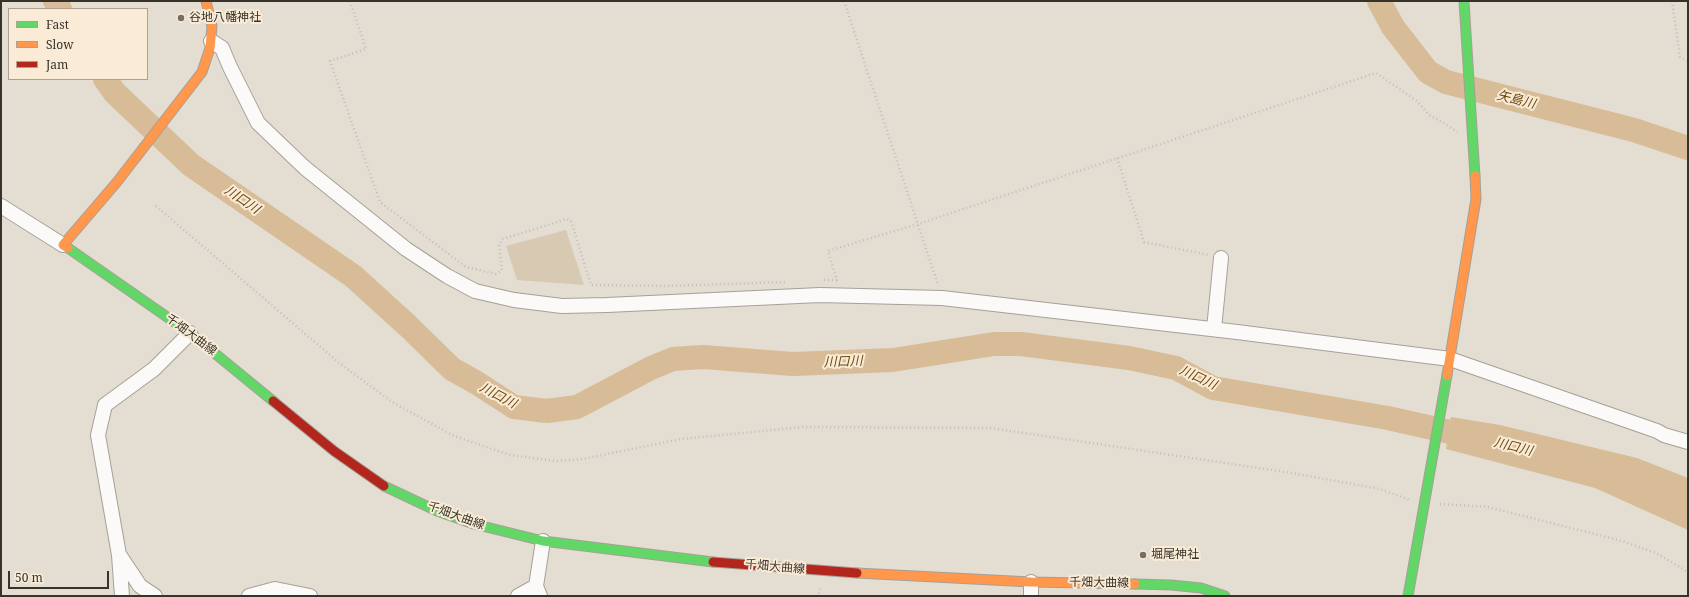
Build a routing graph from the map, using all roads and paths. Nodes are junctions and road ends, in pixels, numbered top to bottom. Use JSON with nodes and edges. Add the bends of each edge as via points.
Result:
{"nodes":[{"id":1,"x":206,"y":1,"type":"edge"},
{"id":2,"x":350,"y":1,"type":"edge"},
{"id":3,"x":844,"y":1,"type":"edge"},
{"id":4,"x":1464,"y":1,"type":"edge"},
{"id":5,"x":1672,"y":1,"type":"edge"},
{"id":6,"x":211,"y":41,"type":"junction"},
{"id":7,"x":1688,"y":61,"type":"edge"},
{"id":8,"x":1473,"y":139,"type":"junction"},
{"id":9,"x":1117,"y":158,"type":"junction"},
{"id":10,"x":1,"y":206,"type":"edge"},
{"id":11,"x":156,"y":206,"type":"dead end"},
{"id":12,"x":918,"y":224,"type":"junction"},
{"id":13,"x":63,"y":245,"type":"junction"},
{"id":14,"x":1221,"y":258,"type":"joint"},
{"id":15,"x":821,"y":280,"type":"dead end"},
{"id":16,"x":837,"y":280,"type":"junction"},
{"id":17,"x":789,"y":282,"type":"dead end"},
{"id":18,"x":837,"y":296,"type":"junction"},
{"id":19,"x":942,"y":298,"type":"junction"},
{"id":20,"x":1214,"y":329,"type":"junction"},
{"id":21,"x":190,"y":333,"type":"junction"},
{"id":22,"x":1450,"y":359,"type":"junction"},
{"id":23,"x":1688,"y":442,"type":"edge"},
{"id":24,"x":1424,"y":504,"type":"junction"},
{"id":25,"x":543,"y":541,"type":"junction"},
{"id":26,"x":120,"y":555,"type":"junction"},
{"id":27,"x":1688,"y":572,"type":"edge"},
{"id":28,"x":1031,"y":582,"type":"junction"},
{"id":29,"x":538,"y":591,"type":"edge"},
{"id":30,"x":122,"y":596,"type":"edge"},
{"id":31,"x":155,"y":596,"type":"edge"},
{"id":32,"x":248,"y":596,"type":"edge"},
{"id":33,"x":310,"y":596,"type":"edge"},
{"id":34,"x":518,"y":596,"type":"edge"},
{"id":35,"x":1031,"y":596,"type":"edge"},
{"id":36,"x":1225,"y":596,"type":"edge"},
{"id":37,"x":1408,"y":596,"type":"edge"}],
"edges":[{"from":1,"to":6,"type":"main road","via":[[212,26]]},
{"from":2,"to":17,"type":"path","via":[[366,49],[330,61],[380,202],[466,268],[496,274],[502,270],[499,244],[503,239],[567,219],[571,221],[592,285],[670,286]]},
{"from":3,"to":12,"type":"path"},
{"from":4,"to":8,"type":"main road"},
{"from":5,"to":7,"type":"path","via":[[1680,57]]},
{"from":6,"to":13,"type":"main road","via":[[202,72],[117,182]]},
{"from":6,"to":18,"type":"street","via":[[222,48],[258,123],[305,168],[412,253],[447,276],[475,290],[514,300],[562,306]]},
{"from":8,"to":9,"type":"path","via":[[1429,115],[1417,101],[1376,73]]},
{"from":8,"to":22,"type":"main road","via":[[1476,198]]},
{"from":9,"to":12,"type":"path"},
{"from":9,"to":14,"type":"path","via":[[1144,242]]},
{"from":10,"to":13,"type":"street"},
{"from":11,"to":24,"type":"path","via":[[338,362],[392,402],[454,436],[510,455],[556,461],[583,459],[681,439],[803,426],[991,428],[1292,473],[1380,489]]},
{"from":12,"to":16,"type":"path","via":[[828,251]]},
{"from":12,"to":19,"type":"path"},
{"from":13,"to":21,"type":"main road","name":"千畑大曲線"},
{"from":14,"to":20,"type":"street"},
{"from":15,"to":16,"type":"path"},
{"from":16,"to":18,"type":"path"},
{"from":18,"to":19,"type":"street"},
{"from":19,"to":20,"type":"street"},
{"from":20,"to":22,"type":"street"},
{"from":21,"to":25,"type":"main road","name":"千畑大曲線","via":[[334,451],[383,486],[437,511],[474,524]]},
{"from":21,"to":26,"type":"street","via":[[154,369],[105,405],[98,434]]},
{"from":22,"to":23,"type":"street"},
{"from":22,"to":24,"type":"main road"},
{"from":24,"to":27,"type":"path","via":[[1488,507],[1622,540],[1656,553]]},
{"from":24,"to":37,"type":"main road"},
{"from":25,"to":28,"type":"main road","name":"千畑大曲線","via":[[690,560],[826,572]]},
{"from":25,"to":29,"type":"street"},
{"from":26,"to":30,"type":"street"},
{"from":26,"to":31,"type":"street","via":[[140,586]]},
{"from":28,"to":35,"type":"street"},
{"from":28,"to":36,"type":"main road","name":"千畑大曲線","via":[[1171,585],[1201,588]]},
{"from":29,"to":34,"type":"street"},
{"from":32,"to":33,"type":"street","via":[[275,589]]}]}
